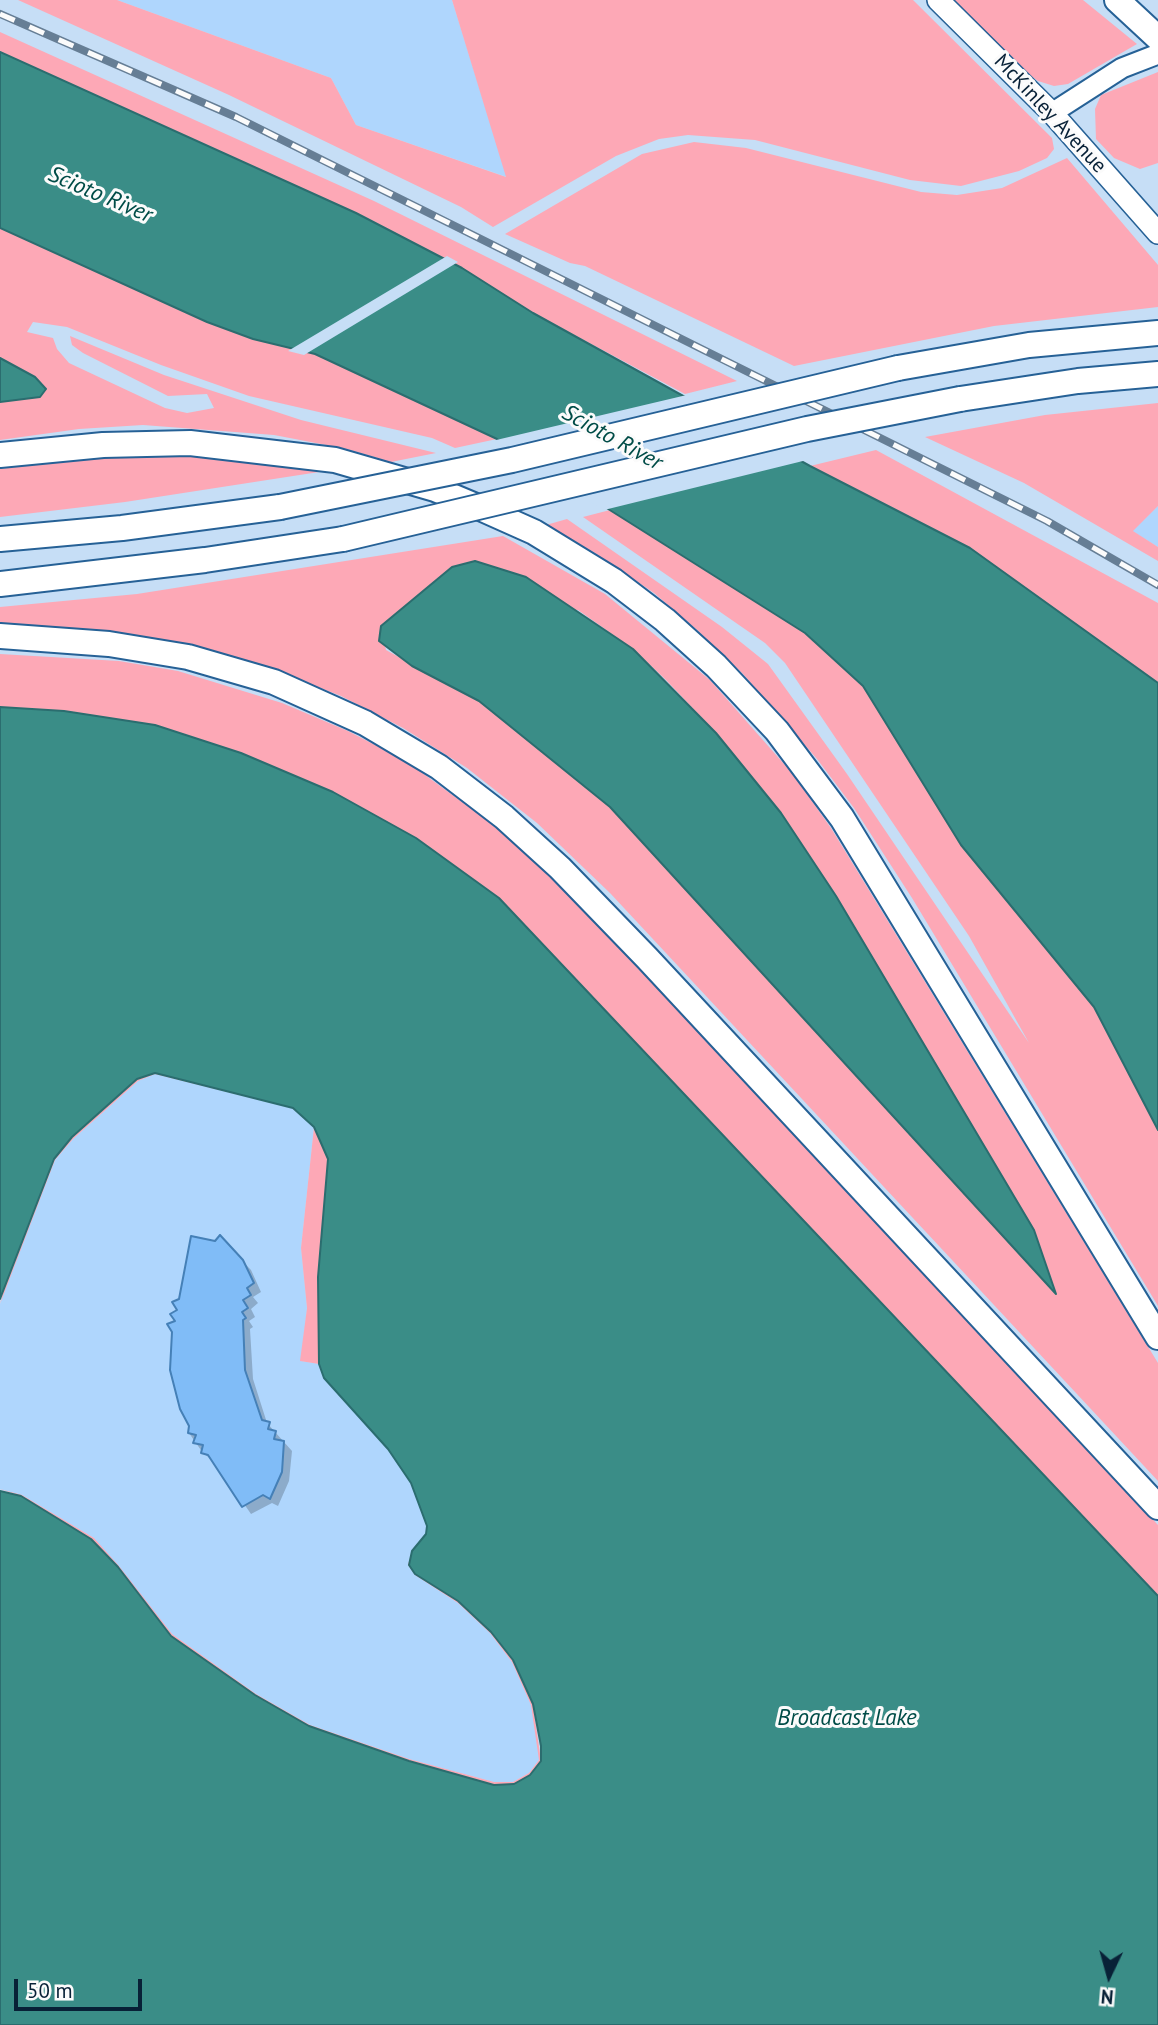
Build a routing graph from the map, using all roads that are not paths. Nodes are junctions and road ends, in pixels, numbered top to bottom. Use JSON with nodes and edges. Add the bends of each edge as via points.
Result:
{"nodes":[{"id":1,"x":938,"y":0,"type":"edge"},
{"id":2,"x":1117,"y":0,"type":"edge"},
{"id":3,"x":1158,"y":38,"type":"edge"},
{"id":4,"x":1158,"y":54,"type":"edge"},
{"id":5,"x":1052,"y":113,"type":"junction"},
{"id":6,"x":1158,"y":233,"type":"edge"},
{"id":7,"x":1158,"y":333,"type":"edge"},
{"id":8,"x":1158,"y":374,"type":"edge"},
{"id":9,"x":0,"y":455,"type":"edge"},
{"id":10,"x":0,"y":539,"type":"edge"},
{"id":11,"x":0,"y":584,"type":"edge"},
{"id":12,"x":0,"y":636,"type":"edge"},
{"id":13,"x":1158,"y":1337,"type":"edge"},
{"id":14,"x":1158,"y":1507,"type":"edge"}],
"edges":[{"from":1,"to":5,"type":"main road","name":"McKinley Avenue"},
{"from":2,"to":3,"type":"highway"},
{"from":4,"to":5,"type":"street","via":[[1122,68]]},
{"from":5,"to":6,"type":"main road","name":"McKinley Avenue"},
{"from":7,"to":10,"type":"highway","bridge":true,"via":[[1029,345],[898,368],[512,460],[280,508]]},
{"from":8,"to":11,"type":"highway","bridge":true,"via":[[960,399],[807,429],[343,539]]},
{"from":9,"to":13,"type":"highway","via":[[190,443],[335,460],[435,489],[534,532],[624,589],[716,666],[777,731],[842,818]]},
{"from":12,"to":14,"type":"highway","via":[[109,644],[188,657],[274,682],[365,723],[439,767],[494,808],[647,958]]}]}
